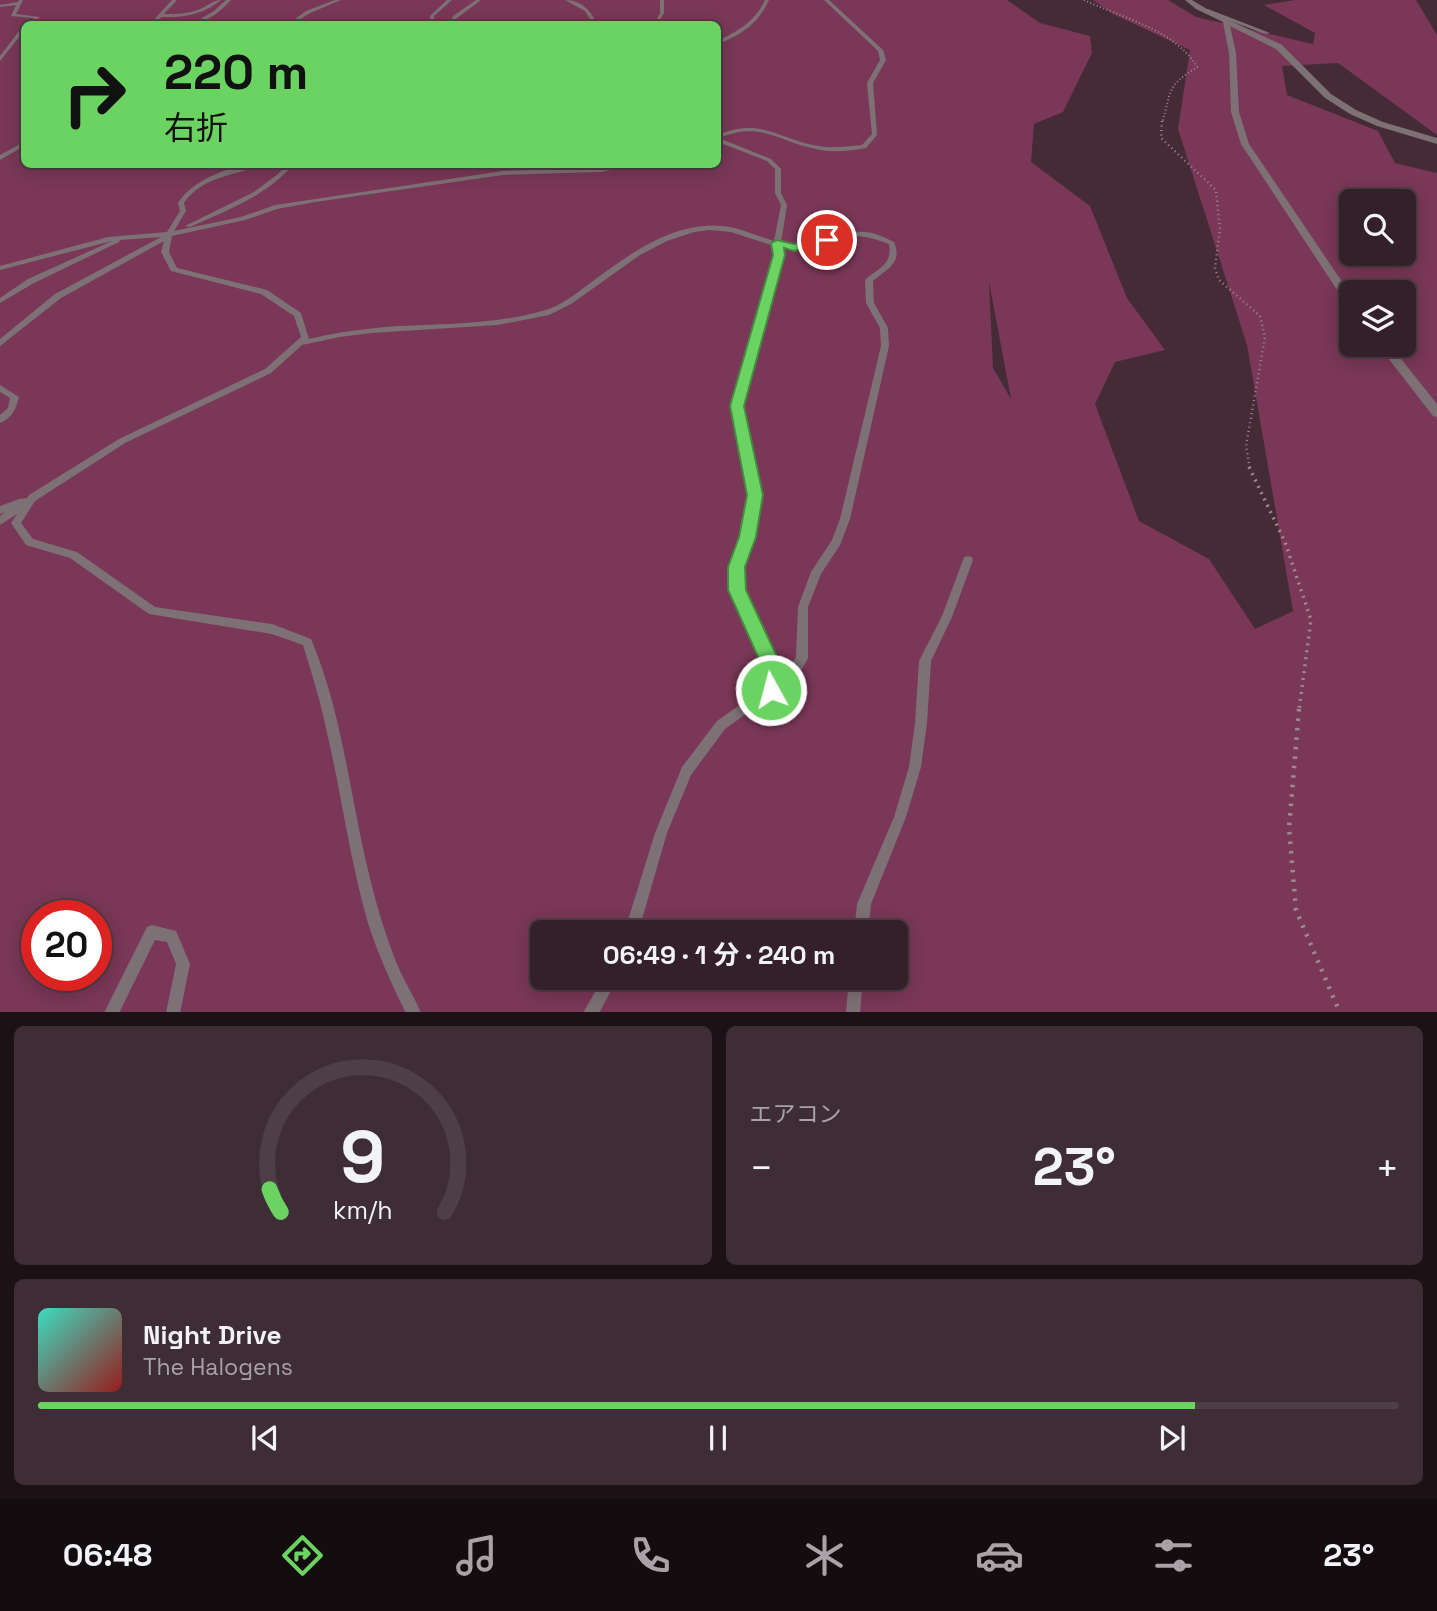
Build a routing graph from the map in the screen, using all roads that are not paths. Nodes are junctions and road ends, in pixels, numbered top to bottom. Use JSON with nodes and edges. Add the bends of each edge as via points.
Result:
{"nodes":[{"id":1,"x":175,"y":0,"type":"edge"},
{"id":2,"x":219,"y":0,"type":"edge"},
{"id":3,"x":229,"y":0,"type":"edge"},
{"id":4,"x":339,"y":0,"type":"edge"},
{"id":5,"x":450,"y":0,"type":"edge"},
{"id":6,"x":479,"y":0,"type":"edge"},
{"id":7,"x":567,"y":0,"type":"edge"},
{"id":8,"x":662,"y":0,"type":"edge"},
{"id":9,"x":767,"y":0,"type":"edge"},
{"id":10,"x":826,"y":0,"type":"edge"},
{"id":11,"x":1188,"y":0,"type":"edge"},
{"id":12,"x":20,"y":2,"type":"edge"},
{"id":13,"x":0,"y":6,"type":"edge"},
{"id":14,"x":1198,"y":8,"type":"junction"},
{"id":15,"x":160,"y":15,"type":"junction"},
{"id":16,"x":33,"y":21,"type":"edge"},
{"id":17,"x":155,"y":21,"type":"edge"},
{"id":18,"x":200,"y":21,"type":"edge"},
{"id":19,"x":294,"y":21,"type":"edge"},
{"id":20,"x":433,"y":21,"type":"edge"},
{"id":21,"x":453,"y":21,"type":"edge"},
{"id":22,"x":593,"y":21,"type":"edge"},
{"id":23,"x":658,"y":21,"type":"edge"},
{"id":24,"x":1226,"y":23,"type":"junction"},
{"id":25,"x":21,"y":32,"type":"edge"},
{"id":26,"x":1267,"y":33,"type":"dead end"},
{"id":27,"x":721,"y":42,"type":"edge"},
{"id":28,"x":0,"y":60,"type":"edge"},
{"id":29,"x":721,"y":137,"type":"edge"},
{"id":30,"x":721,"y":139,"type":"edge"},
{"id":31,"x":1437,"y":141,"type":"edge"},
{"id":32,"x":21,"y":146,"type":"edge"},
{"id":33,"x":0,"y":158,"type":"edge"},
{"id":34,"x":248,"y":168,"type":"edge"},
{"id":35,"x":288,"y":168,"type":"edge"},
{"id":36,"x":613,"y":168,"type":"edge"},
{"id":37,"x":169,"y":234,"type":"junction"},
{"id":38,"x":130,"y":236,"type":"junction"},
{"id":39,"x":777,"y":243,"type":"junction"},
{"id":40,"x":0,"y":268,"type":"edge"},
{"id":41,"x":1339,"y":285,"type":"edge"},
{"id":42,"x":0,"y":301,"type":"edge"},
{"id":43,"x":0,"y":343,"type":"edge"},
{"id":44,"x":300,"y":343,"type":"junction"},
{"id":45,"x":1393,"y":357,"type":"edge"},
{"id":46,"x":0,"y":388,"type":"edge"},
{"id":47,"x":1437,"y":413,"type":"edge"},
{"id":48,"x":0,"y":420,"type":"edge"},
{"id":49,"x":32,"y":498,"type":"junction"},
{"id":50,"x":0,"y":510,"type":"edge"},
{"id":51,"x":0,"y":521,"type":"edge"},
{"id":52,"x":968,"y":560,"type":"dead end"},
{"id":53,"x":771,"y":690,"type":"junction"},
{"id":54,"x":635,"y":920,"type":"edge"},
{"id":55,"x":862,"y":920,"type":"edge"},
{"id":56,"x":604,"y":990,"type":"edge"},
{"id":57,"x":855,"y":990,"type":"edge"},
{"id":58,"x":112,"y":1012,"type":"edge"},
{"id":59,"x":173,"y":1012,"type":"edge"},
{"id":60,"x":414,"y":1012,"type":"edge"},
{"id":61,"x":591,"y":1012,"type":"edge"},
{"id":62,"x":853,"y":1012,"type":"edge"}],
"edges":[{"from":1,"to":15,"type":"lane"},
{"from":2,"to":15,"type":"lane","via":[[187,16]]},
{"from":3,"to":18,"type":"lane"},
{"from":4,"to":19,"type":"lane"},
{"from":5,"to":20,"type":"lane","via":[[432,16]]},
{"from":6,"to":21,"type":"lane"},
{"from":7,"to":22,"type":"lane","via":[[587,10]]},
{"from":8,"to":23,"type":"lane"},
{"from":9,"to":27,"type":"lane","via":[[747,29]]},
{"from":10,"to":29,"type":"lane","via":[[880,50],[883,60],[870,83],[875,134],[870,141],[864,147],[826,149],[772,130],[751,129]]},
{"from":11,"to":14,"type":"street"},
{"from":12,"to":13,"type":"lane"},
{"from":12,"to":16,"type":"lane","via":[[13,15],[38,17]]},
{"from":14,"to":24,"type":"street"},
{"from":14,"to":26,"type":"lane"},
{"from":15,"to":17,"type":"lane"},
{"from":24,"to":31,"type":"street","via":[[1276,45],[1344,107]]},
{"from":24,"to":41,"type":"street","via":[[1233,47],[1231,87],[1236,123],[1245,144]]},
{"from":25,"to":28,"type":"lane"},
{"from":30,"to":39,"type":"lane","via":[[769,160],[778,169],[778,193],[785,205]]},
{"from":32,"to":33,"type":"lane"},
{"from":34,"to":37,"type":"lane","via":[[185,193],[183,211]]},
{"from":35,"to":37,"type":"lane","via":[[279,180],[256,194]]},
{"from":36,"to":37,"type":"lane","via":[[503,173],[315,200]]},
{"from":37,"to":38,"type":"lane"},
{"from":37,"to":43,"type":"lane","via":[[58,296]]},
{"from":37,"to":44,"type":"lane","via":[[165,252],[174,269],[264,292],[298,315],[305,338]]},
{"from":38,"to":40,"type":"lane"},
{"from":38,"to":42,"type":"lane","via":[[40,277]]},
{"from":39,"to":44,"type":"lane","via":[[722,227],[698,230],[657,242],[547,313],[474,324],[348,333]]},
{"from":39,"to":53,"type":"lane","via":[[779,255],[737,406],[755,495],[737,567],[737,590],[768,659]]},
{"from":39,"to":53,"type":"lane","via":[[806,246],[857,232],[892,243],[896,253],[869,281],[870,303],[884,328],[885,346],[845,519],[803,607],[802,658],[793,673]]},
{"from":44,"to":49,"type":"lane","via":[[268,371],[122,441]]},
{"from":45,"to":47,"type":"street"},
{"from":46,"to":48,"type":"lane","via":[[15,397],[12,409]]},
{"from":49,"to":50,"type":"lane"},
{"from":49,"to":51,"type":"lane"},
{"from":49,"to":60,"type":"lane","via":[[16,523],[30,542],[73,555],[153,611],[272,629],[307,642],[327,702],[351,832],[394,978]]},
{"from":52,"to":55,"type":"lane","via":[[925,661],[915,767],[864,904]]},
{"from":53,"to":54,"type":"lane","via":[[721,725],[686,771],[661,833]]},
{"from":56,"to":61,"type":"lane"},
{"from":57,"to":62,"type":"lane"},
{"from":58,"to":59,"type":"lane","via":[[152,932],[171,936],[183,964]]}]}
